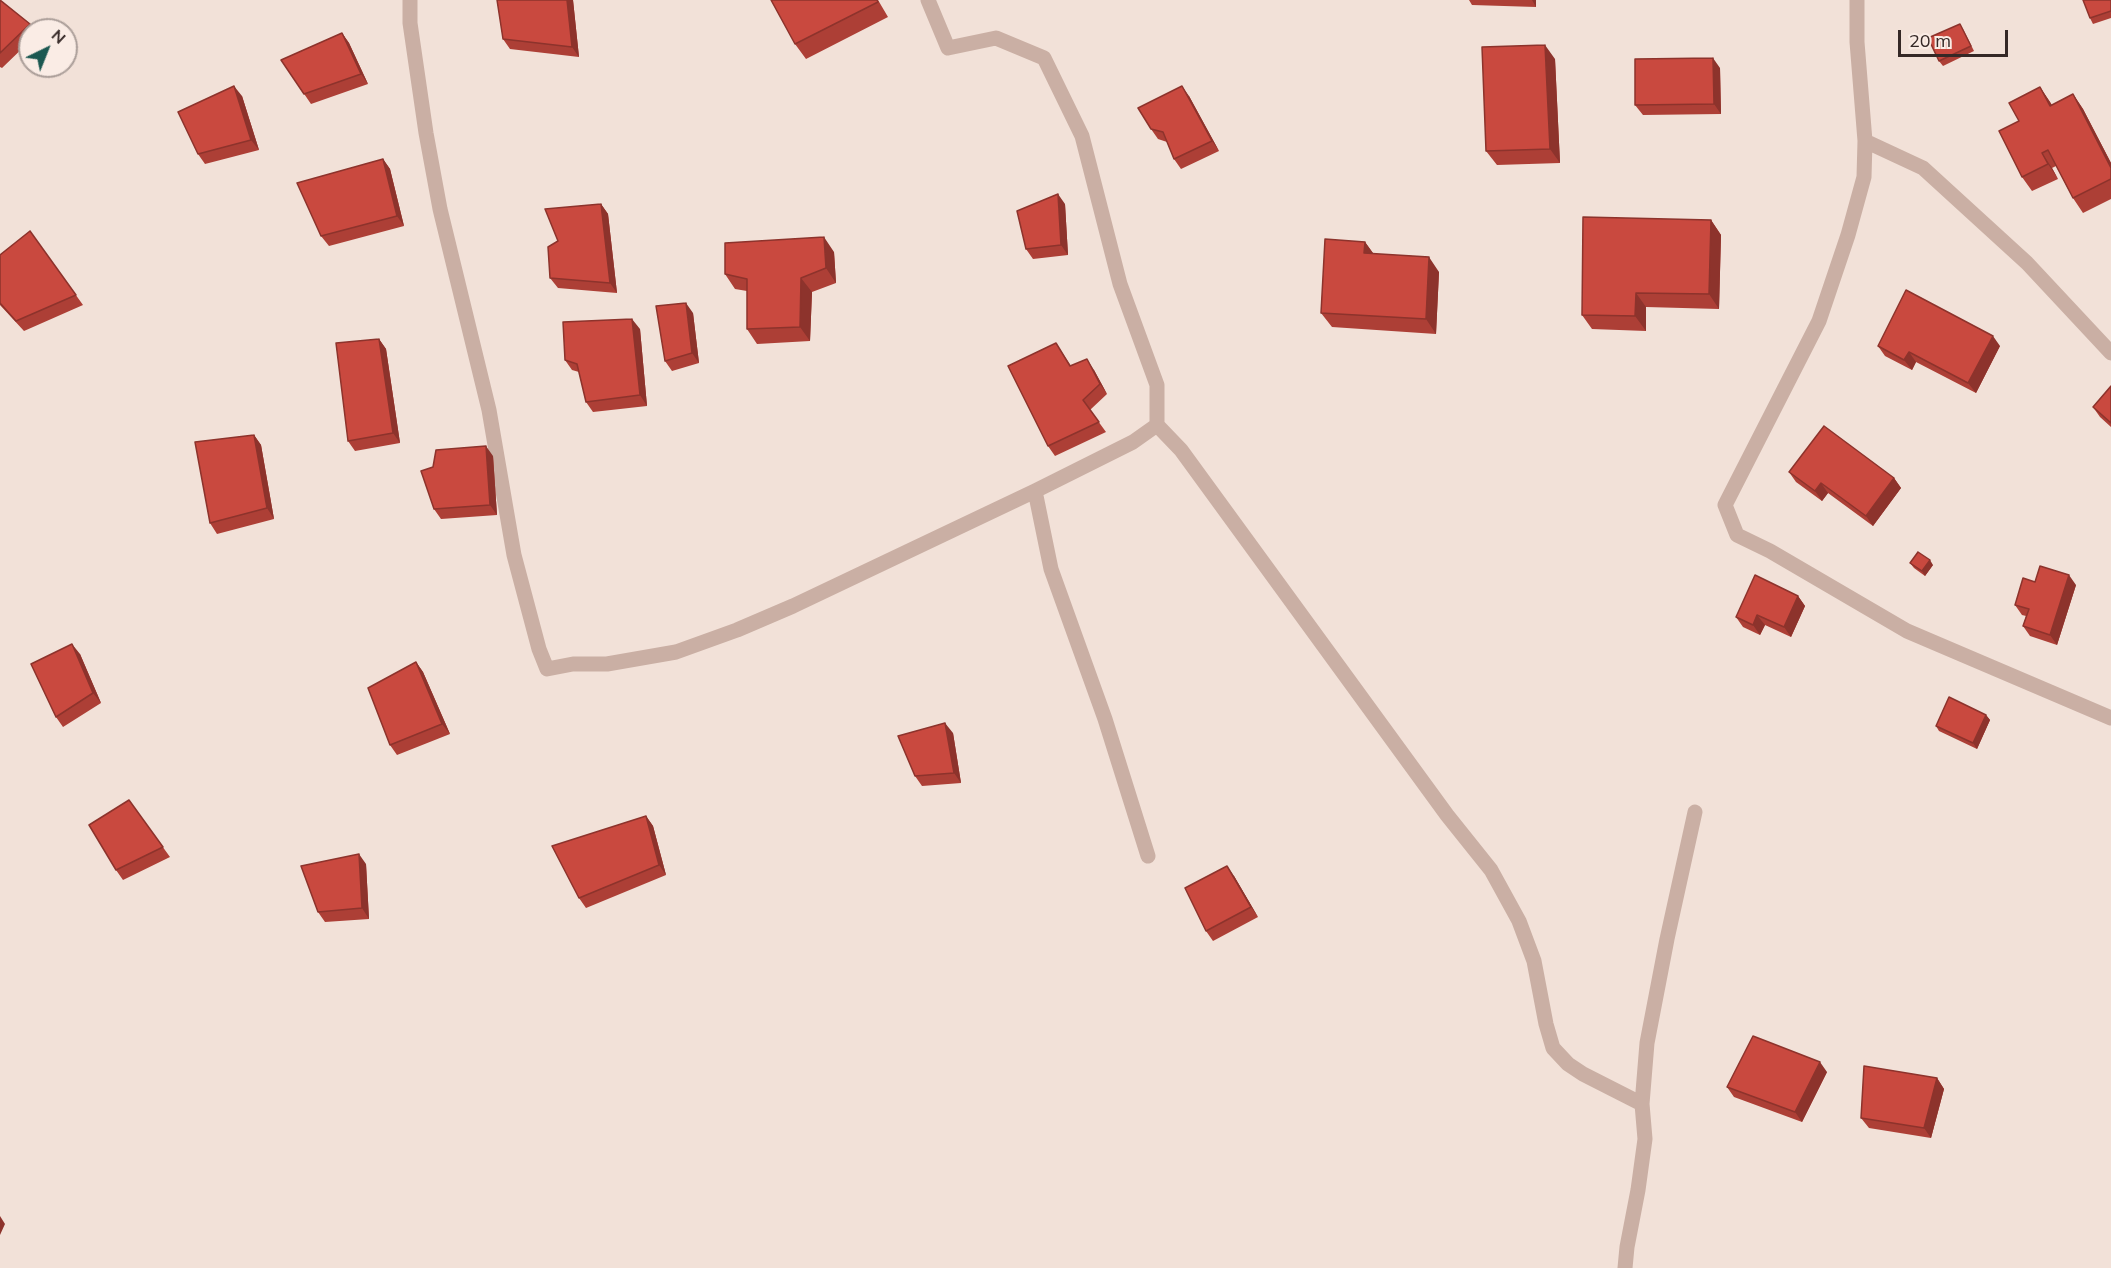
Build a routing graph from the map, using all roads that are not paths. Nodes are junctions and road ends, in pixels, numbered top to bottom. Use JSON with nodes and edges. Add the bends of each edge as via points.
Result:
{"nodes":[{"id":1,"x":410,"y":0,"type":"edge"},
{"id":2,"x":928,"y":0,"type":"edge"},
{"id":3,"x":1857,"y":0,"type":"edge"},
{"id":4,"x":1865,"y":141,"type":"junction"},
{"id":5,"x":2111,"y":353,"type":"edge"},
{"id":6,"x":1156,"y":425,"type":"junction"},
{"id":7,"x":1035,"y":491,"type":"junction"},
{"id":8,"x":2111,"y":718,"type":"edge"},
{"id":9,"x":1695,"y":812,"type":"dead end"},
{"id":10,"x":1148,"y":856,"type":"dead end"},
{"id":11,"x":1642,"y":1104,"type":"junction"},
{"id":12,"x":1625,"y":1268,"type":"edge"}],
"edges":[{"from":1,"to":7,"type":"street","via":[[424,122],[440,209],[489,410],[514,555],[546,669],[676,652],[793,606]]},
{"from":2,"to":6,"type":"street","via":[[948,48],[996,38],[1044,58],[1082,136],[1120,284],[1157,385]]},
{"from":3,"to":4,"type":"street"},
{"from":4,"to":5,"type":"street","via":[[1923,168],[2027,263]]},
{"from":4,"to":8,"type":"street","via":[[1864,177],[1819,321],[1725,505],[1737,535],[1907,632]]},
{"from":6,"to":7,"type":"street","via":[[1133,442]]},
{"from":6,"to":11,"type":"street","via":[[1181,450],[1440,806],[1491,870],[1519,921],[1534,961],[1553,1048],[1583,1074]]},
{"from":7,"to":10,"type":"street","via":[[1051,569],[1106,719]]},
{"from":9,"to":11,"type":"street","via":[[1647,1043]]},
{"from":11,"to":12,"type":"street","via":[[1645,1139]]}]}
